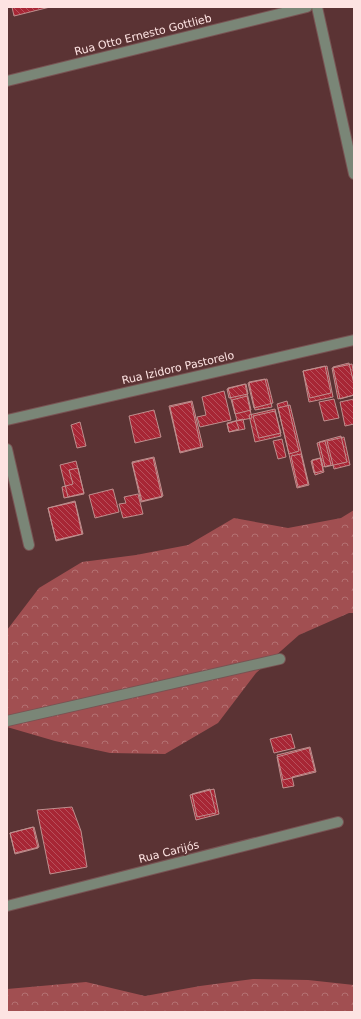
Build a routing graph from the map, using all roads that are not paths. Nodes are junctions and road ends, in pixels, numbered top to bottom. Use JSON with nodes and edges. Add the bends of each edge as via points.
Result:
{"nodes":[{"id":1,"x":307,"y":7,"type":"edge"},
{"id":2,"x":317,"y":7,"type":"edge"},
{"id":3,"x":7,"y":81,"type":"edge"},
{"id":4,"x":354,"y":174,"type":"edge"},
{"id":5,"x":354,"y":340,"type":"edge"},
{"id":6,"x":7,"y":420,"type":"edge"},
{"id":7,"x":7,"y":449,"type":"edge"},
{"id":8,"x":29,"y":546,"type":"dead end"},
{"id":9,"x":280,"y":660,"type":"dead end"},
{"id":10,"x":7,"y":721,"type":"edge"},
{"id":11,"x":338,"y":822,"type":"dead end"},
{"id":12,"x":7,"y":906,"type":"edge"}],
"edges":[{"from":1,"to":3,"type":"street","name":"Rua Otto Ernesto Gottlieb"},
{"from":2,"to":4,"type":"street"},
{"from":5,"to":6,"type":"street","name":"Rua Izidoro Pastorelo"},
{"from":7,"to":8,"type":"street"},
{"from":9,"to":10,"type":"street"},
{"from":11,"to":12,"type":"street","name":"Rua Carijós"}]}
